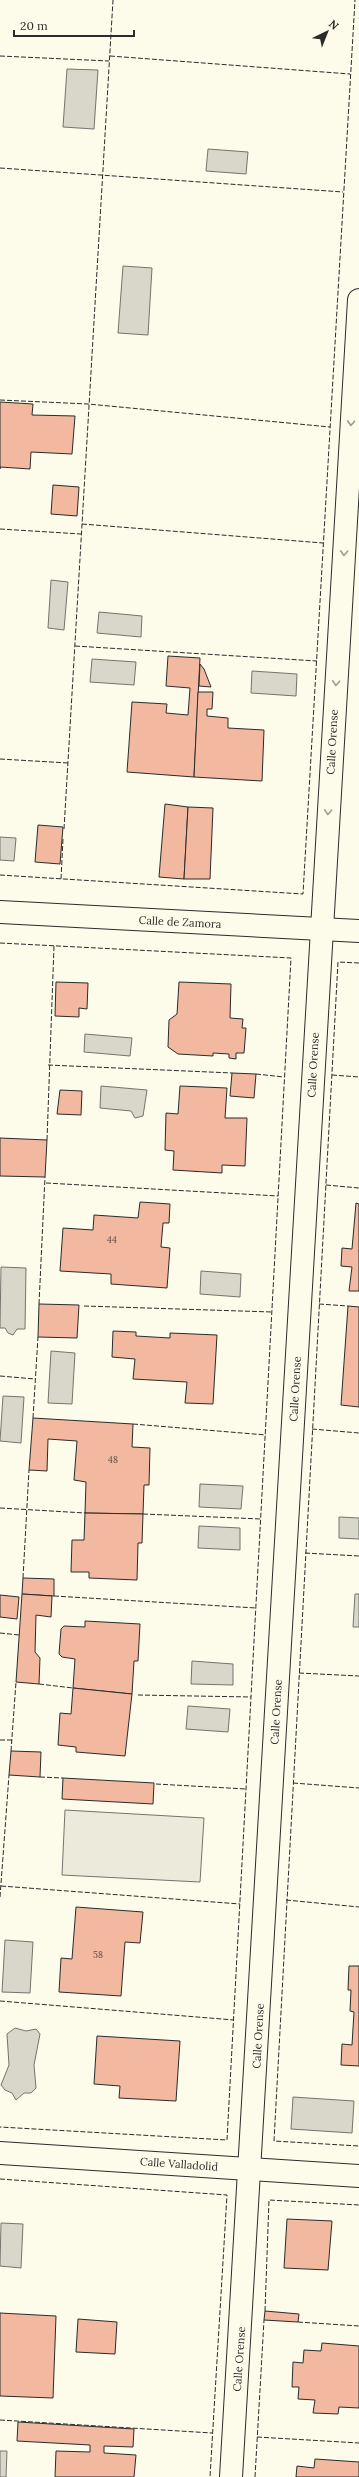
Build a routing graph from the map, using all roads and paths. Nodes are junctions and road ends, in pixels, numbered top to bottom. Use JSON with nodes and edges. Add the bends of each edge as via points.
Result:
{"nodes":[{"id":1,"x":359,"y":300,"type":"edge"},
{"id":2,"x":0,"y":912,"type":"edge"},
{"id":3,"x":321,"y":929,"type":"junction"},
{"id":4,"x":359,"y":931,"type":"edge"},
{"id":5,"x":0,"y":2153,"type":"edge"},
{"id":6,"x":251,"y":2169,"type":"junction"},
{"id":7,"x":359,"y":2176,"type":"edge"},
{"id":8,"x":232,"y":2477,"type":"edge"}],
"edges":[{"from":1,"to":3,"type":"street","name":"Calle Orense","one_way":true},
{"from":2,"to":3,"type":"street","name":"Calle de Zamora"},
{"from":3,"to":4,"type":"street","name":"Calle de Zamora"},
{"from":3,"to":6,"type":"street","name":"Calle Orense"},
{"from":5,"to":6,"type":"street","name":"Calle Valladolid"},
{"from":6,"to":7,"type":"street","name":"Calle Valladolid"},
{"from":6,"to":8,"type":"street","name":"Calle Orense"}]}
